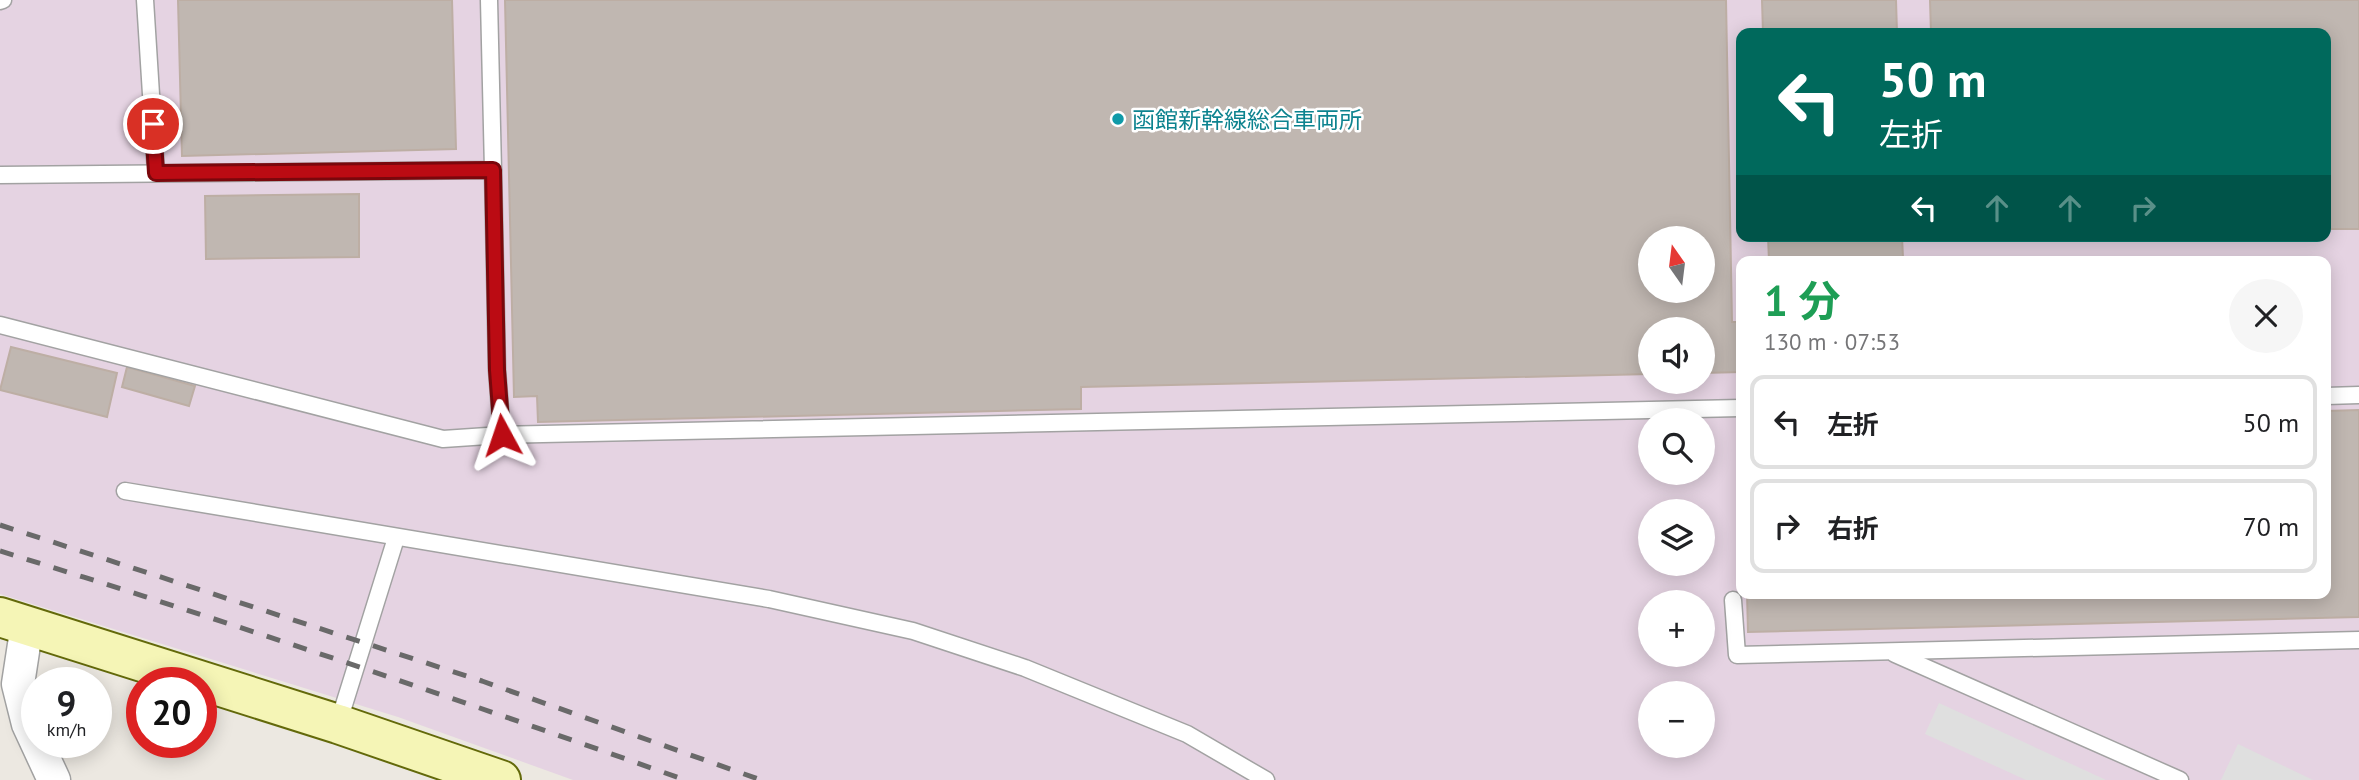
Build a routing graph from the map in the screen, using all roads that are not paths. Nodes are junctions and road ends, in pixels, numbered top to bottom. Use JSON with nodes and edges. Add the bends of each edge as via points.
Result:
{"nodes":[{"id":1,"x":145,"y":0,"type":"edge"},
{"id":2,"x":489,"y":0,"type":"edge"},
{"id":3,"x":493,"y":170,"type":"junction"},
{"id":4,"x":156,"y":173,"type":"junction"},
{"id":5,"x":0,"y":175,"type":"edge"},
{"id":6,"x":0,"y":325,"type":"edge"},
{"id":7,"x":2359,"y":395,"type":"edge"},
{"id":8,"x":2331,"y":396,"type":"edge"},
{"id":9,"x":1736,"y":408,"type":"edge"},
{"id":10,"x":502,"y":435,"type":"junction"},
{"id":11,"x":125,"y":491,"type":"dead end"},
{"id":12,"x":396,"y":538,"type":"junction"},
{"id":13,"x":1733,"y":600,"type":"dead end"},
{"id":14,"x":13,"y":621,"type":"edge"},
{"id":15,"x":2359,"y":640,"type":"edge"},
{"id":16,"x":1889,"y":651,"type":"junction"},
{"id":17,"x":338,"y":724,"type":"junction"},
{"id":18,"x":54,"y":780,"type":"edge"},
{"id":19,"x":501,"y":780,"type":"edge"},
{"id":20,"x":1266,"y":780,"type":"edge"},
{"id":21,"x":2180,"y":780,"type":"edge"}],
"edges":[{"from":1,"to":4,"type":"lane"},
{"from":2,"to":3,"type":"lane"},
{"from":3,"to":4,"type":"lane"},
{"from":3,"to":10,"type":"lane"},
{"from":4,"to":5,"type":"lane"},
{"from":6,"to":10,"type":"lane","via":[[443,439]]},
{"from":7,"to":8,"type":"lane"},
{"from":9,"to":10,"type":"lane"},
{"from":11,"to":12,"type":"lane"},
{"from":12,"to":17,"type":"lane"},
{"from":12,"to":20,"type":"lane","via":[[769,598],[913,631],[1025,668],[1186,734]]},
{"from":13,"to":16,"type":"lane","via":[[1737,655]]},
{"from":14,"to":17,"type":"street"},
{"from":14,"to":18,"type":"street","via":[[18,684],[28,724]]},
{"from":15,"to":16,"type":"lane"},
{"from":16,"to":21,"type":"lane"},
{"from":17,"to":19,"type":"street"}]}
